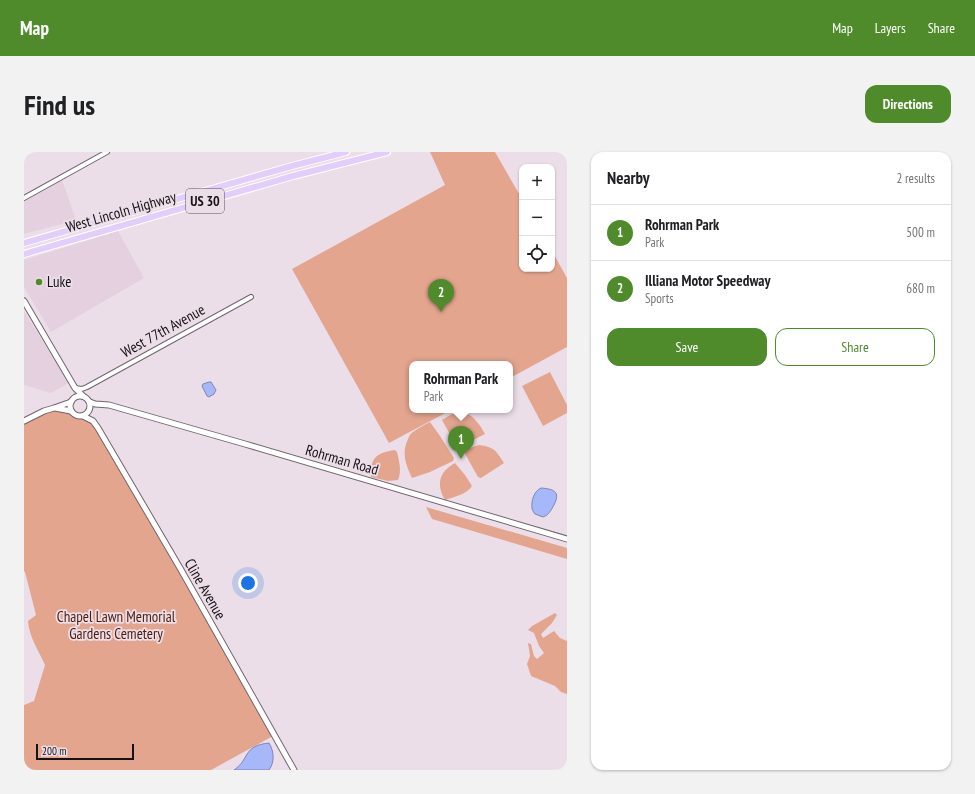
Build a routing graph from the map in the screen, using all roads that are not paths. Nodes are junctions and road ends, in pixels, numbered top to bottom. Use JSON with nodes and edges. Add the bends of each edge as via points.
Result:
{"nodes":[{"id":1,"x":106,"y":152,"type":"edge"},
{"id":2,"x":346,"y":152,"type":"edge"},
{"id":3,"x":387,"y":152,"type":"edge"},
{"id":4,"x":24,"y":198,"type":"edge"},
{"id":5,"x":24,"y":243,"type":"edge"},
{"id":6,"x":24,"y":254,"type":"edge"},
{"id":7,"x":251,"y":297,"type":"dead end"},
{"id":8,"x":24,"y":301,"type":"edge"},
{"id":9,"x":87,"y":387,"type":"junction"},
{"id":10,"x":75,"y":388,"type":"junction"},
{"id":11,"x":83,"y":396,"type":"junction"},
{"id":12,"x":72,"y":401,"type":"junction"},
{"id":13,"x":90,"y":402,"type":"junction"},
{"id":14,"x":109,"y":405,"type":"junction"},
{"id":15,"x":54,"y":408,"type":"junction"},
{"id":16,"x":90,"y":409,"type":"junction"},
{"id":17,"x":71,"y":411,"type":"junction"},
{"id":18,"x":83,"y":416,"type":"junction"},
{"id":19,"x":24,"y":421,"type":"edge"},
{"id":20,"x":93,"y":421,"type":"junction"},
{"id":21,"x":567,"y":539,"type":"edge"},
{"id":22,"x":294,"y":770,"type":"edge"}],
"edges":[{"from":1,"to":4,"type":"street"},
{"from":2,"to":5,"type":"main road","name":"West Lincoln Highway","number":"US 30"},
{"from":3,"to":6,"type":"main road","name":"West Lincoln Highway","number":"US 30","via":[[293,176]]},
{"from":7,"to":9,"type":"street","name":"West 77th Avenue"},
{"from":8,"to":10,"type":"street"},
{"from":9,"to":10,"type":"street","name":"West 77th Avenue"},
{"from":9,"to":11,"type":"street"},
{"from":10,"to":11,"type":"street"},
{"from":10,"to":12,"type":"street"},
{"from":11,"to":12,"type":"street","via":[[78,396]]},
{"from":11,"to":13,"type":"street"},
{"from":12,"to":15,"type":"street"},
{"from":12,"to":17,"type":"street"},
{"from":13,"to":14,"type":"street","name":"Rohrman Road"},
{"from":13,"to":16,"type":"street"},
{"from":14,"to":16,"type":"street","name":"Rohrman Road"},
{"from":14,"to":21,"type":"street","name":"Rohrman Road"},
{"from":15,"to":17,"type":"street"},
{"from":15,"to":19,"type":"street"},
{"from":16,"to":18,"type":"street"},
{"from":16,"to":20,"type":"street","name":"Cline Avenue"},
{"from":17,"to":18,"type":"street"},
{"from":18,"to":20,"type":"street"},
{"from":20,"to":22,"type":"street","name":"Cline Avenue","via":[[180,568]]}]}
